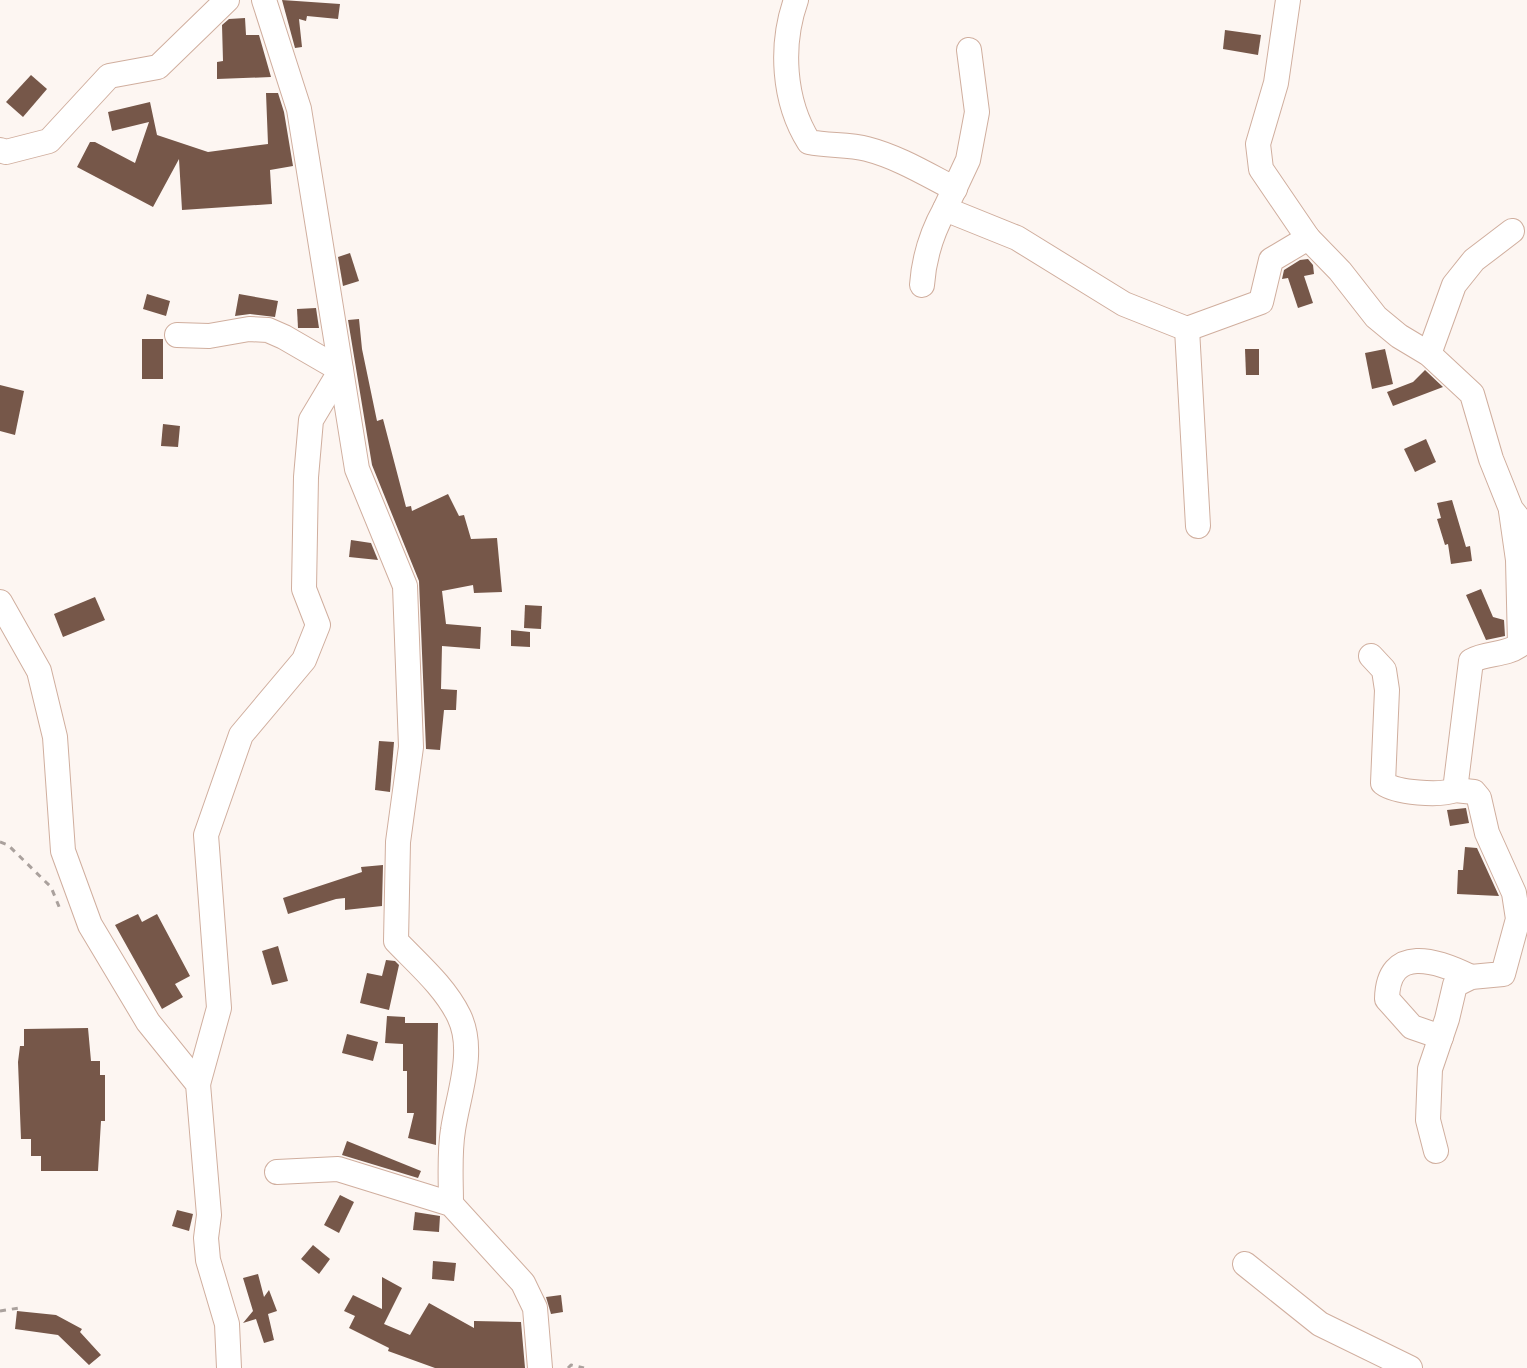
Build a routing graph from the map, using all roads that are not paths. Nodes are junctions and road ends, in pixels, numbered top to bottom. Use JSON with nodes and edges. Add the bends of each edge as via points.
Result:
{"nodes":[{"id":1,"x":227,"y":0,"type":"edge"},
{"id":2,"x":264,"y":0,"type":"edge"},
{"id":3,"x":796,"y":0,"type":"edge"},
{"id":4,"x":1288,"y":0,"type":"edge"},
{"id":5,"x":969,"y":50,"type":"dead end"},
{"id":6,"x":0,"y":150,"type":"edge"},
{"id":7,"x":950,"y":199,"type":"junction"},
{"id":8,"x":1512,"y":231,"type":"dead end"},
{"id":9,"x":1308,"y":238,"type":"junction"},
{"id":10,"x":922,"y":285,"type":"dead end"},
{"id":11,"x":1187,"y":329,"type":"junction"},
{"id":12,"x":177,"y":335,"type":"dead end"},
{"id":13,"x":1429,"y":354,"type":"junction"},
{"id":14,"x":341,"y":370,"type":"junction"},
{"id":15,"x":1511,"y":509,"type":"junction"},
{"id":16,"x":1198,"y":526,"type":"dead end"},
{"id":17,"x":1527,"y":529,"type":"edge"},
{"id":18,"x":0,"y":602,"type":"edge"},
{"id":19,"x":1371,"y":656,"type":"dead end"},
{"id":20,"x":1455,"y":790,"type":"junction"},
{"id":21,"x":1471,"y":977,"type":"junction"},
{"id":22,"x":1441,"y":1037,"type":"junction"},
{"id":23,"x":198,"y":1084,"type":"junction"},
{"id":24,"x":1436,"y":1151,"type":"dead end"},
{"id":25,"x":277,"y":1172,"type":"dead end"},
{"id":26,"x":451,"y":1204,"type":"junction"},
{"id":27,"x":1245,"y":1264,"type":"dead end"},
{"id":28,"x":229,"y":1368,"type":"edge"},
{"id":29,"x":540,"y":1368,"type":"edge"},
{"id":30,"x":1410,"y":1368,"type":"edge"}],
"edges":[{"from":1,"to":6,"type":"street","via":[[158,67],[109,76],[49,141]]},
{"from":2,"to":14,"type":"street","via":[[299,109]]},
{"from":3,"to":7,"type":"street","via":[[786,28],[787,72],[799,126],[809,142],[864,148],[908,164]]},
{"from":4,"to":9,"type":"street","via":[[1276,83],[1258,144],[1261,169]]},
{"from":5,"to":7,"type":"street","via":[[977,112],[968,160]]},
{"from":7,"to":10,"type":"street","via":[[924,258]]},
{"from":7,"to":11,"type":"street","via":[[1124,304]]},
{"from":8,"to":13,"type":"street","via":[[1474,260],[1454,285]]},
{"from":9,"to":11,"type":"street","via":[[1271,260],[1261,302]]},
{"from":9,"to":13,"type":"street","via":[[1376,317]]},
{"from":11,"to":16,"type":"street"},
{"from":12,"to":14,"type":"street","via":[[268,330]]},
{"from":13,"to":15,"type":"street","via":[[1472,394]]},
{"from":14,"to":23,"type":"street","via":[[311,420],[307,463],[304,589],[318,625],[304,660],[241,735],[206,835],[219,1008]]},
{"from":14,"to":26,"type":"street","via":[[357,469],[405,586],[411,747],[398,842],[396,941],[437,983],[460,1017],[466,1042],[452,1133]]},
{"from":15,"to":17,"type":"street"},
{"from":15,"to":20,"type":"street","via":[[1520,645],[1471,661]]},
{"from":18,"to":23,"type":"street","via":[[39,671],[55,737],[63,851],[90,925],[148,1022]]},
{"from":19,"to":20,"type":"street","via":[[1384,670],[1387,690],[1383,783],[1390,789],[1431,793]]},
{"from":20,"to":21,"type":"street","via":[[1474,792],[1479,798],[1487,833],[1510,880],[1518,919],[1503,974]]},
{"from":21,"to":22,"type":"street","via":[[1455,985]]},
{"from":21,"to":22,"type":"street","via":[[1446,964],[1412,959],[1394,970],[1387,999],[1412,1027]]},
{"from":22,"to":24,"type":"street","via":[[1430,1069],[1428,1120]]},
{"from":23,"to":28,"type":"street","via":[[207,1249],[227,1324]]},
{"from":25,"to":26,"type":"street","via":[[338,1169]]},
{"from":26,"to":29,"type":"street","via":[[523,1283],[535,1308]]},
{"from":27,"to":30,"type":"street","via":[[1320,1324]]}]}
